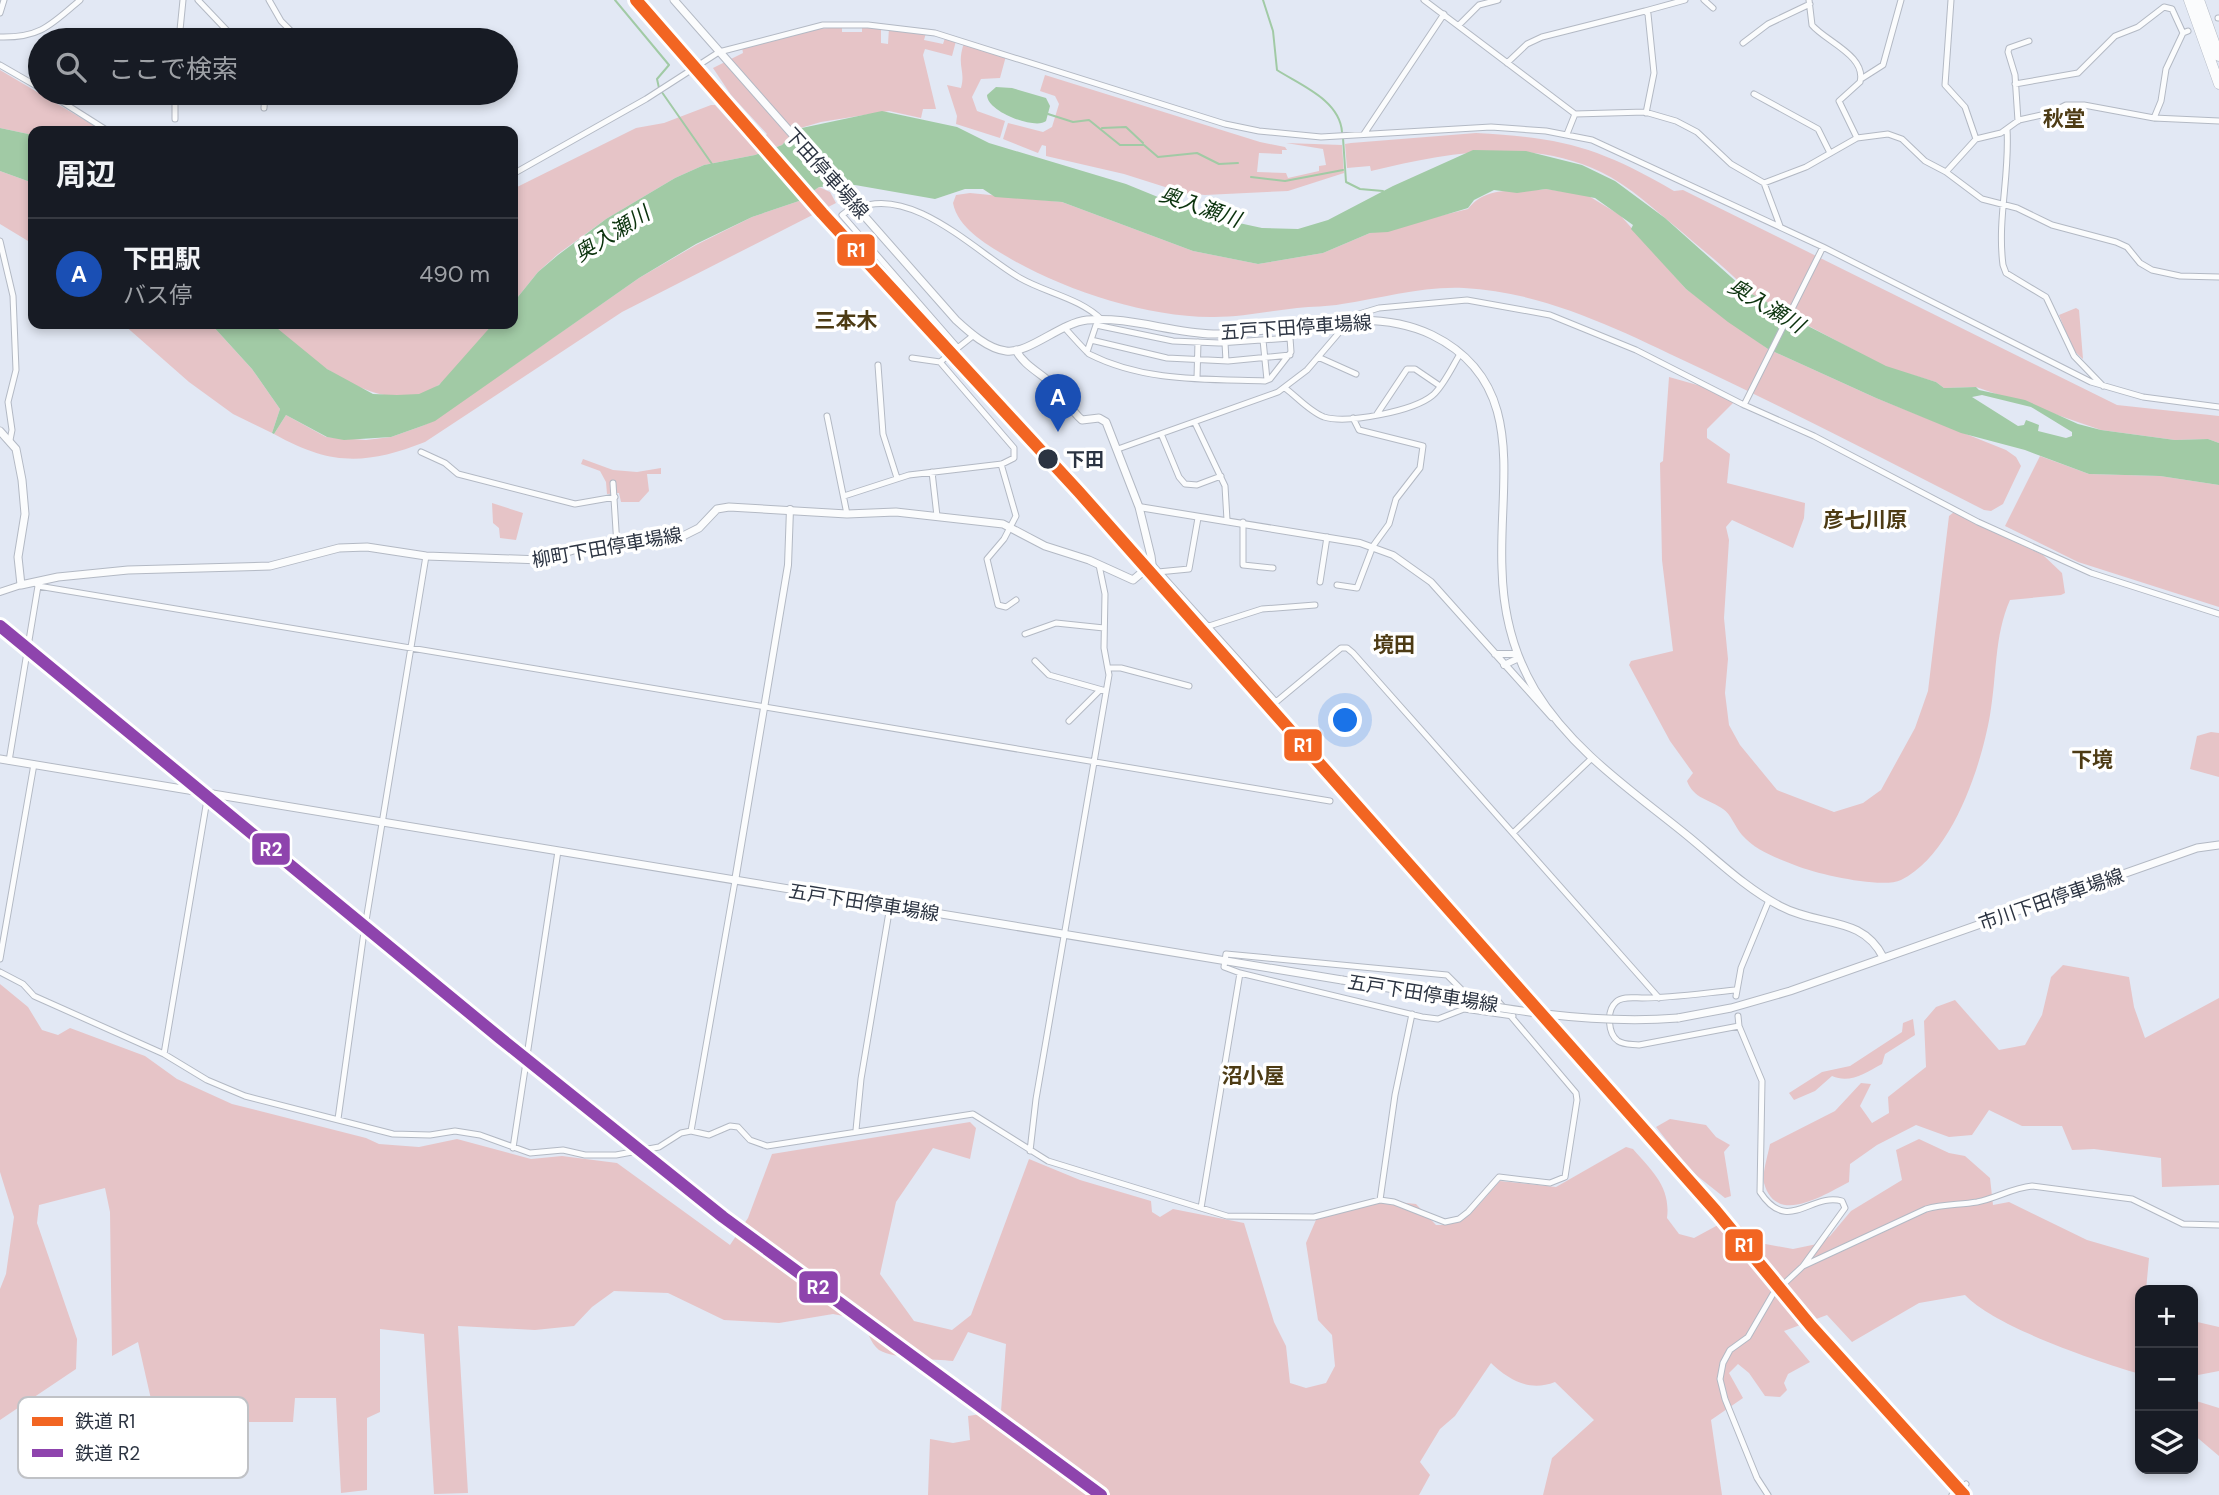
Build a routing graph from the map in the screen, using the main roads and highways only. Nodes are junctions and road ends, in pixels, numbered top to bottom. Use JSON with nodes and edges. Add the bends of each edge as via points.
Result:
{"nodes":[{"id":1,"x":674,"y":0,"type":"edge"},
{"id":2,"x":2189,"y":0,"type":"edge"},
{"id":3,"x":2199,"y":0,"type":"edge"},
{"id":4,"x":2219,"y":56,"type":"edge"},
{"id":5,"x":2219,"y":84,"type":"edge"},
{"id":6,"x":1016,"y":350,"type":"junction"},
{"id":7,"x":0,"y":431,"type":"edge"},
{"id":8,"x":1152,"y":564,"type":"joint"},
{"id":9,"x":0,"y":759,"type":"edge"},
{"id":10,"x":2219,"y":845,"type":"edge"},
{"id":11,"x":1883,"y":957,"type":"junction"}],
"edges":[{"from":1,"to":6,"type":"main road","name":"下田停車場線","via":[[956,320],[1003,351]]},
{"from":2,"to":5,"type":"highway"},
{"from":3,"to":4,"type":"highway"},
{"from":6,"to":8,"type":"main road","name":"下田停車場線","via":[[1082,420],[1103,419],[1139,507]]},
{"from":6,"to":11,"type":"main road","name":"五戸下田停車場線","via":[[1064,327],[1101,320],[1222,334],[1357,320],[1390,322],[1444,342],[1484,383],[1503,430],[1506,613],[1518,656],[1553,718],[1592,758],[1769,900],[1798,915],[1856,928],[1875,940]]},
{"from":7,"to":8,"type":"main road","name":"柳町下田停車場線","via":[[20,461],[25,511],[18,557],[21,585],[128,570],[270,566],[339,548],[541,561],[577,550],[682,536],[722,508],[937,516],[1011,526],[1045,546],[1133,580]]},
{"from":9,"to":11,"type":"main road","name":"五戸下田停車場線","bridge":true,"via":[[1587,1020],[1678,1018],[1731,1008]]},
{"from":10,"to":11,"type":"main road","name":"市川下田停車場線","via":[[2197,848]]}]}
